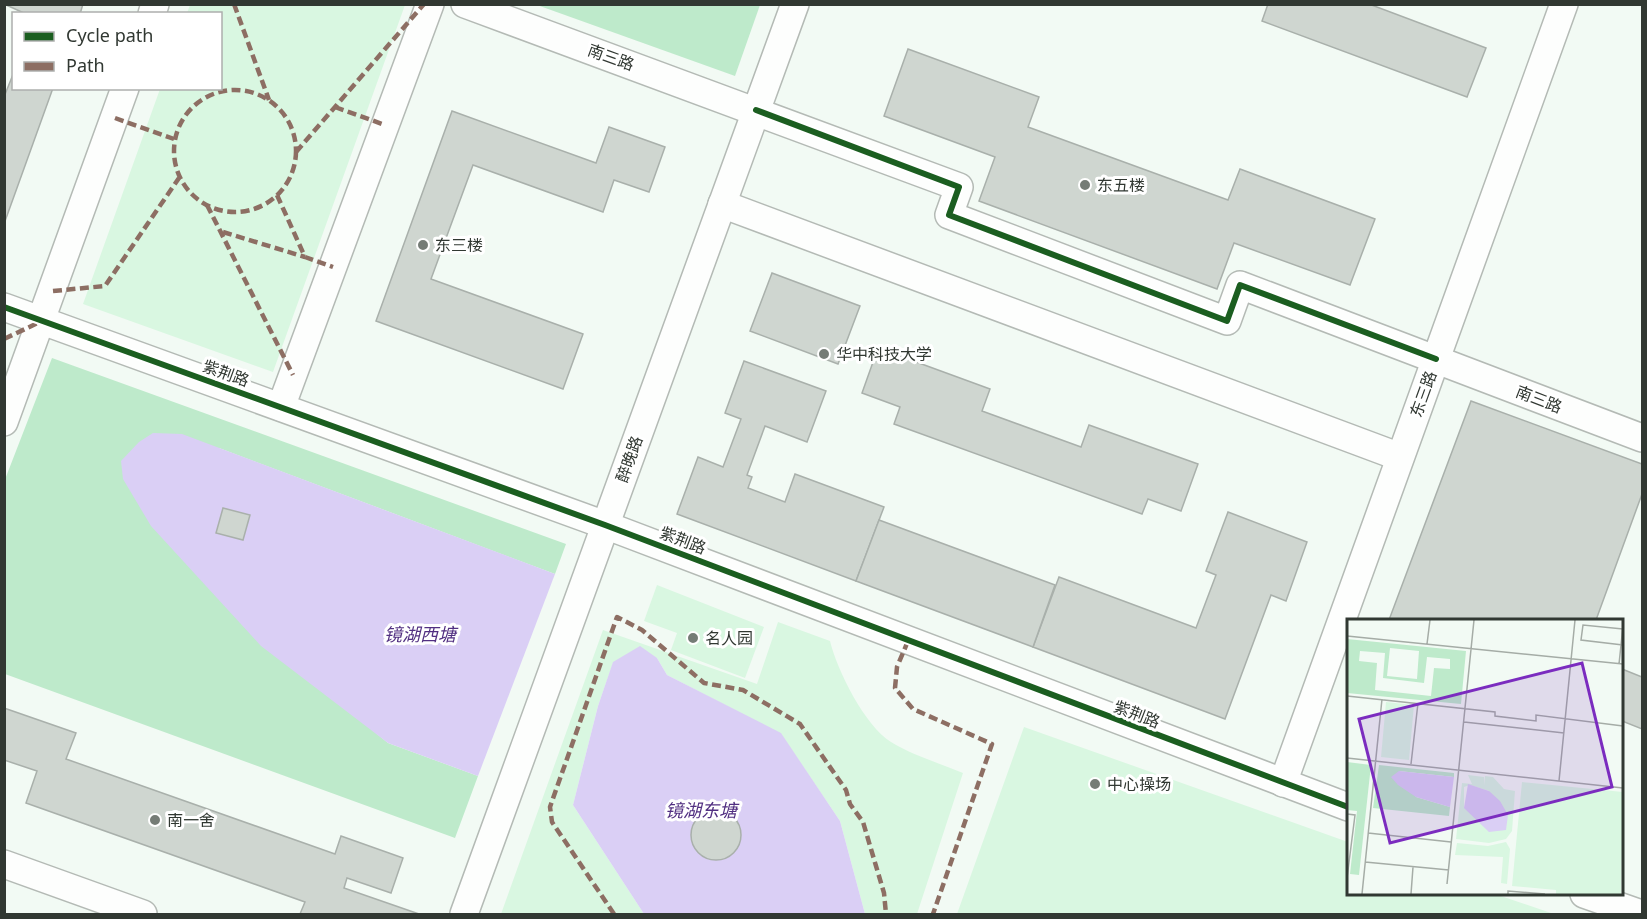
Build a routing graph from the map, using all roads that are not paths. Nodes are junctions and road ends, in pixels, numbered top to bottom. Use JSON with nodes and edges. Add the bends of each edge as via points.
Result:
{"nodes":[{"id":1,"x":430,"y":4,"type":"edge"},
{"id":2,"x":465,"y":4,"type":"edge"},
{"id":3,"x":795,"y":4,"type":"edge"},
{"id":4,"x":1564,"y":4,"type":"edge"},
{"id":5,"x":124,"y":90,"type":"edge"},
{"id":6,"x":756,"y":110,"type":"junction"},
{"id":7,"x":722,"y":204,"type":"junction"},
{"id":8,"x":4,"y":307,"type":"edge"},
{"id":9,"x":42,"y":321,"type":"junction"},
{"id":10,"x":1436,"y":359,"type":"junction"},
{"id":11,"x":281,"y":407,"type":"junction"},
{"id":12,"x":4,"y":422,"type":"edge"},
{"id":13,"x":1642,"y":438,"type":"edge"},
{"id":14,"x":1400,"y":457,"type":"junction"},
{"id":15,"x":605,"y":525,"type":"junction"},
{"id":16,"x":1283,"y":783,"type":"junction"},
{"id":17,"x":1347,"y":807,"type":"edge"},
{"id":18,"x":4,"y":864,"type":"edge"},
{"id":19,"x":1587,"y":895,"type":"edge"},
{"id":20,"x":143,"y":915,"type":"edge"},
{"id":21,"x":464,"y":915,"type":"edge"},
{"id":22,"x":1641,"y":915,"type":"edge"}],
"edges":[{"from":1,"to":11,"type":"street"},
{"from":2,"to":6,"type":"street","name":"南三路"},
{"from":3,"to":6,"type":"street","name":"醉晚路"},
{"from":4,"to":10,"type":"street","name":"东三路"},
{"from":5,"to":9,"type":"street"},
{"from":6,"to":7,"type":"street","name":"醉晚路"},
{"from":6,"to":10,"type":"street","name":"南三路","via":[[959,187],[949,215],[1227,321],[1240,285]]},
{"from":7,"to":14,"type":"street"},
{"from":7,"to":15,"type":"street","name":"醉晚路"},
{"from":8,"to":9,"type":"street","name":"紫荆路"},
{"from":9,"to":11,"type":"street","name":"紫荆路"},
{"from":9,"to":12,"type":"street"},
{"from":10,"to":13,"type":"street","name":"南三路"},
{"from":10,"to":14,"type":"street","name":"东三路"},
{"from":11,"to":15,"type":"street","name":"紫荆路"},
{"from":14,"to":16,"type":"street","name":"东三路"},
{"from":15,"to":16,"type":"street","name":"紫荆路"},
{"from":15,"to":21,"type":"street","name":"醉晚路"},
{"from":16,"to":17,"type":"street","name":"紫荆路"},
{"from":18,"to":20,"type":"street"},
{"from":19,"to":22,"type":"street"}]}
